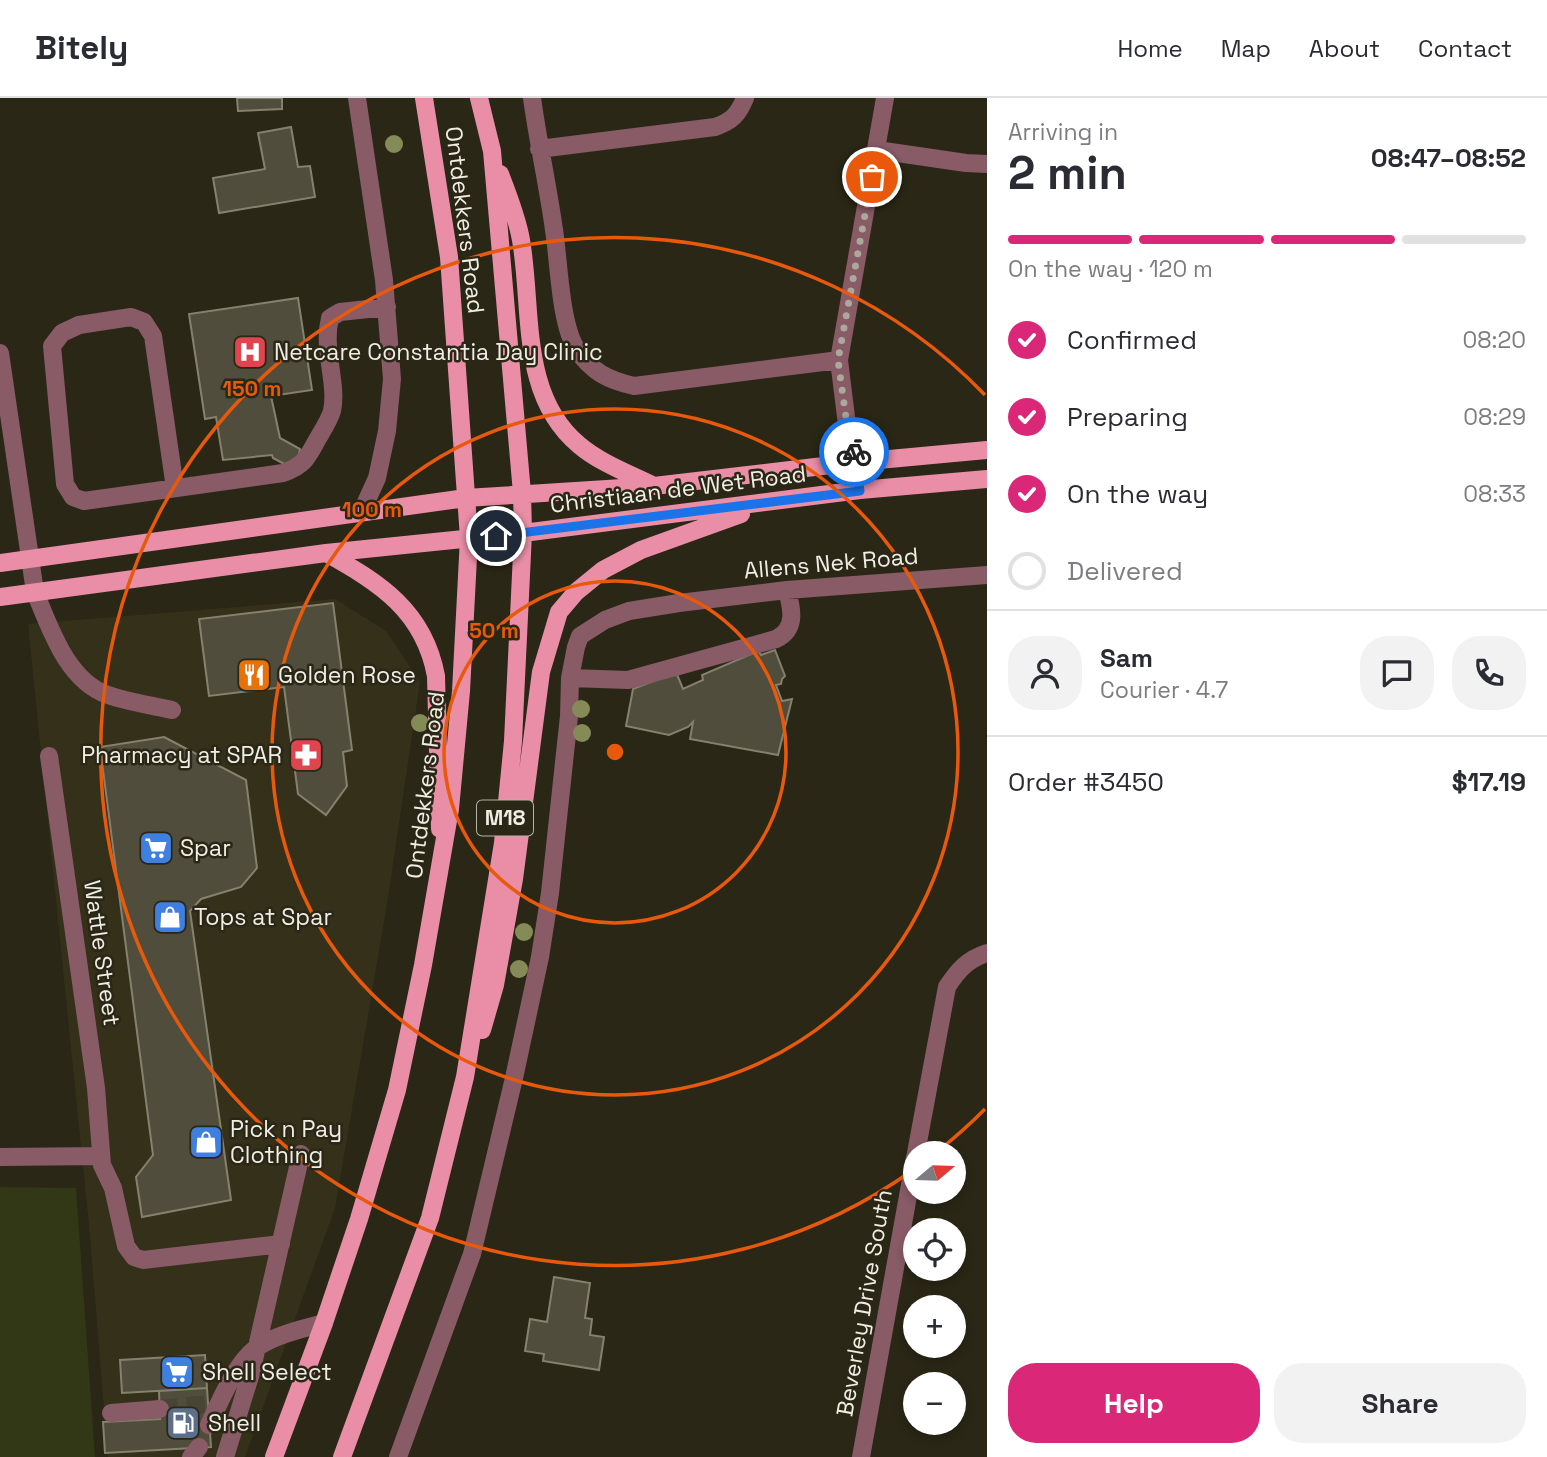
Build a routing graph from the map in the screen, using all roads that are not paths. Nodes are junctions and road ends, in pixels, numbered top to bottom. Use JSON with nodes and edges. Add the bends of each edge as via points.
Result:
{"nodes":[{"id":1,"x":357,"y":98,"type":"edge"},
{"id":2,"x":424,"y":98,"type":"edge"},
{"id":3,"x":478,"y":98,"type":"edge"},
{"id":4,"x":533,"y":98,"type":"edge"},
{"id":5,"x":745,"y":98,"type":"edge"},
{"id":6,"x":885,"y":98,"type":"edge"},
{"id":7,"x":539,"y":149,"type":"junction"},
{"id":8,"x":877,"y":150,"type":"junction"},
{"id":9,"x":492,"y":151,"type":"junction"},
{"id":10,"x":987,"y":164,"type":"edge"},
{"id":11,"x":387,"y":307,"type":"junction"},
{"id":12,"x":0,"y":353,"type":"edge"},
{"id":13,"x":838,"y":360,"type":"junction"},
{"id":14,"x":987,"y":450,"type":"edge"},
{"id":15,"x":857,"y":462,"type":"junction"},
{"id":16,"x":987,"y":479,"type":"edge"},
{"id":17,"x":654,"y":486,"type":"junction"},
{"id":18,"x":175,"y":488,"type":"junction"},
{"id":19,"x":860,"y":491,"type":"junction"},
{"id":20,"x":522,"y":493,"type":"junction"},
{"id":21,"x":466,"y":498,"type":"junction"},
{"id":22,"x":774,"y":502,"type":"junction"},
{"id":23,"x":362,"y":511,"type":"junction"},
{"id":24,"x":523,"y":533,"type":"junction"},
{"id":25,"x":469,"y":538,"type":"junction"},
{"id":26,"x":326,"y":553,"type":"junction"},
{"id":27,"x":31,"y":560,"type":"junction"},
{"id":28,"x":0,"y":563,"type":"edge"},
{"id":29,"x":987,"y":575,"type":"edge"},
{"id":30,"x":787,"y":590,"type":"junction"},
{"id":31,"x":35,"y":592,"type":"junction"},
{"id":32,"x":0,"y":597,"type":"edge"},
{"id":33,"x":570,"y":678,"type":"junction"},
{"id":34,"x":172,"y":710,"type":"dead end"},
{"id":35,"x":50,"y":757,"type":"dead end"},
{"id":36,"x":441,"y":864,"type":"junction"},
{"id":37,"x":987,"y":953,"type":"edge"},
{"id":38,"x":465,"y":1077,"type":"junction"},
{"id":39,"x":919,"y":1141,"type":"edge"},
{"id":40,"x":300,"y":1154,"type":"dead end"},
{"id":41,"x":101,"y":1156,"type":"junction"},
{"id":42,"x":0,"y":1157,"type":"edge"},
{"id":43,"x":907,"y":1204,"type":"edge"},
{"id":44,"x":281,"y":1244,"type":"junction"},
{"id":45,"x":324,"y":1323,"type":"junction"},
{"id":46,"x":257,"y":1347,"type":"junction"},
{"id":47,"x":160,"y":1409,"type":"tunnel mouth"},
{"id":48,"x":111,"y":1413,"type":"dead end"},
{"id":49,"x":209,"y":1425,"type":"dead end"},
{"id":50,"x":225,"y":1457,"type":"edge"},
{"id":51,"x":274,"y":1457,"type":"edge"},
{"id":52,"x":342,"y":1457,"type":"edge"},
{"id":53,"x":398,"y":1457,"type":"edge"},
{"id":54,"x":861,"y":1457,"type":"edge"}],
"edges":[{"from":1,"to":11,"type":"street"},
{"from":2,"to":21,"type":"main road","name":"Ontdekkers Road","number":"M18","via":[[449,257]]},
{"from":3,"to":9,"type":"main road","name":"Ontdekkers Road","number":"M18"},
{"from":4,"to":7,"type":"street"},
{"from":5,"to":7,"type":"street","via":[[739,113],[715,127]]},
{"from":6,"to":8,"type":"street"},
{"from":7,"to":13,"type":"street","via":[[566,319],[576,349],[595,372],[634,386]]},
{"from":8,"to":10,"type":"street"},
{"from":8,"to":13,"type":"street"},
{"from":9,"to":17,"type":"main road","via":[[521,239],[533,358],[548,407],[579,446]]},
{"from":9,"to":20,"type":"main road","name":"Ontdekkers Road","number":"M18"},
{"from":11,"to":18,"type":"street","via":[[340,312],[330,318],[326,333],[332,411],[298,468]]},
{"from":11,"to":23,"type":"street","via":[[390,405],[377,478]]},
{"from":12,"to":27,"type":"street"},
{"from":13,"to":15,"type":"street"},
{"from":14,"to":15,"type":"main road","name":"Christiaan de Wet Road"},
{"from":15,"to":17,"type":"main road","name":"Christiaan de Wet Road"},
{"from":15,"to":19,"type":"street"},
{"from":16,"to":19,"type":"main road","name":"Christiaan de Wet Road"},
{"from":17,"to":20,"type":"main road","name":"Christiaan de Wet Road"},
{"from":18,"to":18,"type":"street","via":[[83,501],[73,497],[65,484],[52,346],[62,333],[131,317],[144,322],[153,336]]},
{"from":19,"to":22,"type":"main road","name":"Christiaan de Wet Road"},
{"from":20,"to":21,"type":"main road","name":"Christiaan de Wet Road"},
{"from":20,"to":24,"type":"main road","name":"Ontdekkers Road","number":"M18"},
{"from":21,"to":23,"type":"main road","name":"Christiaan de Wet Road"},
{"from":21,"to":25,"type":"main road","name":"Ontdekkers Road","number":"M18"},
{"from":22,"to":24,"type":"main road","name":"Christiaan de Wet Road"},
{"from":22,"to":38,"type":"main road","via":[[641,550],[603,570],[559,612],[541,672],[495,985]]},
{"from":23,"to":27,"type":"main road","name":"Christiaan de Wet Road"},
{"from":24,"to":25,"type":"main road","name":"Christiaan de Wet Road"},
{"from":24,"to":38,"type":"main road","name":"Ontdekkers Road","number":"M18","via":[[503,842]]},
{"from":25,"to":26,"type":"main road","name":"Christiaan de Wet Road"},
{"from":25,"to":36,"type":"main road","name":"Ontdekkers Road","number":"M18","via":[[461,691]]},
{"from":26,"to":31,"type":"main road","name":"Christiaan de Wet Road"},
{"from":26,"to":36,"type":"main road","via":[[369,576],[389,594],[419,627],[431,651],[436,676]]},
{"from":27,"to":28,"type":"main road","name":"Christiaan de Wet Road"},
{"from":27,"to":31,"type":"street"},
{"from":29,"to":30,"type":"street","name":"Allens Nek Road"},
{"from":30,"to":33,"type":"street","name":"Allens Nek Road","via":[[629,611],[605,620],[580,636]]},
{"from":30,"to":33,"type":"street","via":[[791,623],[776,639],[628,680]]},
{"from":31,"to":32,"type":"main road","name":"Christiaan de Wet Road"},
{"from":31,"to":34,"type":"street","via":[[49,628],[87,684],[107,695]]},
{"from":33,"to":53,"type":"street","via":[[550,893],[514,1078],[472,1254]]},
{"from":35,"to":41,"type":"street","name":"Wattle Street","via":[[95,1080]]},
{"from":36,"to":45,"type":"main road","name":"Ontdekkers Road","number":"M18","via":[[397,1090]]},
{"from":37,"to":39,"type":"street","name":"Beverley Drive South","via":[[967,963],[947,987]]},
{"from":38,"to":52,"type":"main road","name":"Ontdekkers Road","number":"M18","via":[[430,1218]]},
{"from":40,"to":44,"type":"street"},
{"from":41,"to":42,"type":"street"},
{"from":41,"to":44,"type":"street","name":"Wattle Street","via":[[126,1246],[134,1257],[161,1260]]},
{"from":43,"to":54,"type":"street","name":"Beverley Drive South"},
{"from":44,"to":46,"type":"street"},
{"from":45,"to":46,"type":"street"},
{"from":45,"to":51,"type":"main road","name":"Ontdekkers Road","number":"M18"},
{"from":46,"to":49,"type":"street","via":[[213,1404]]},
{"from":46,"to":50,"type":"street"},
{"from":47,"to":48,"type":"street"}]}
